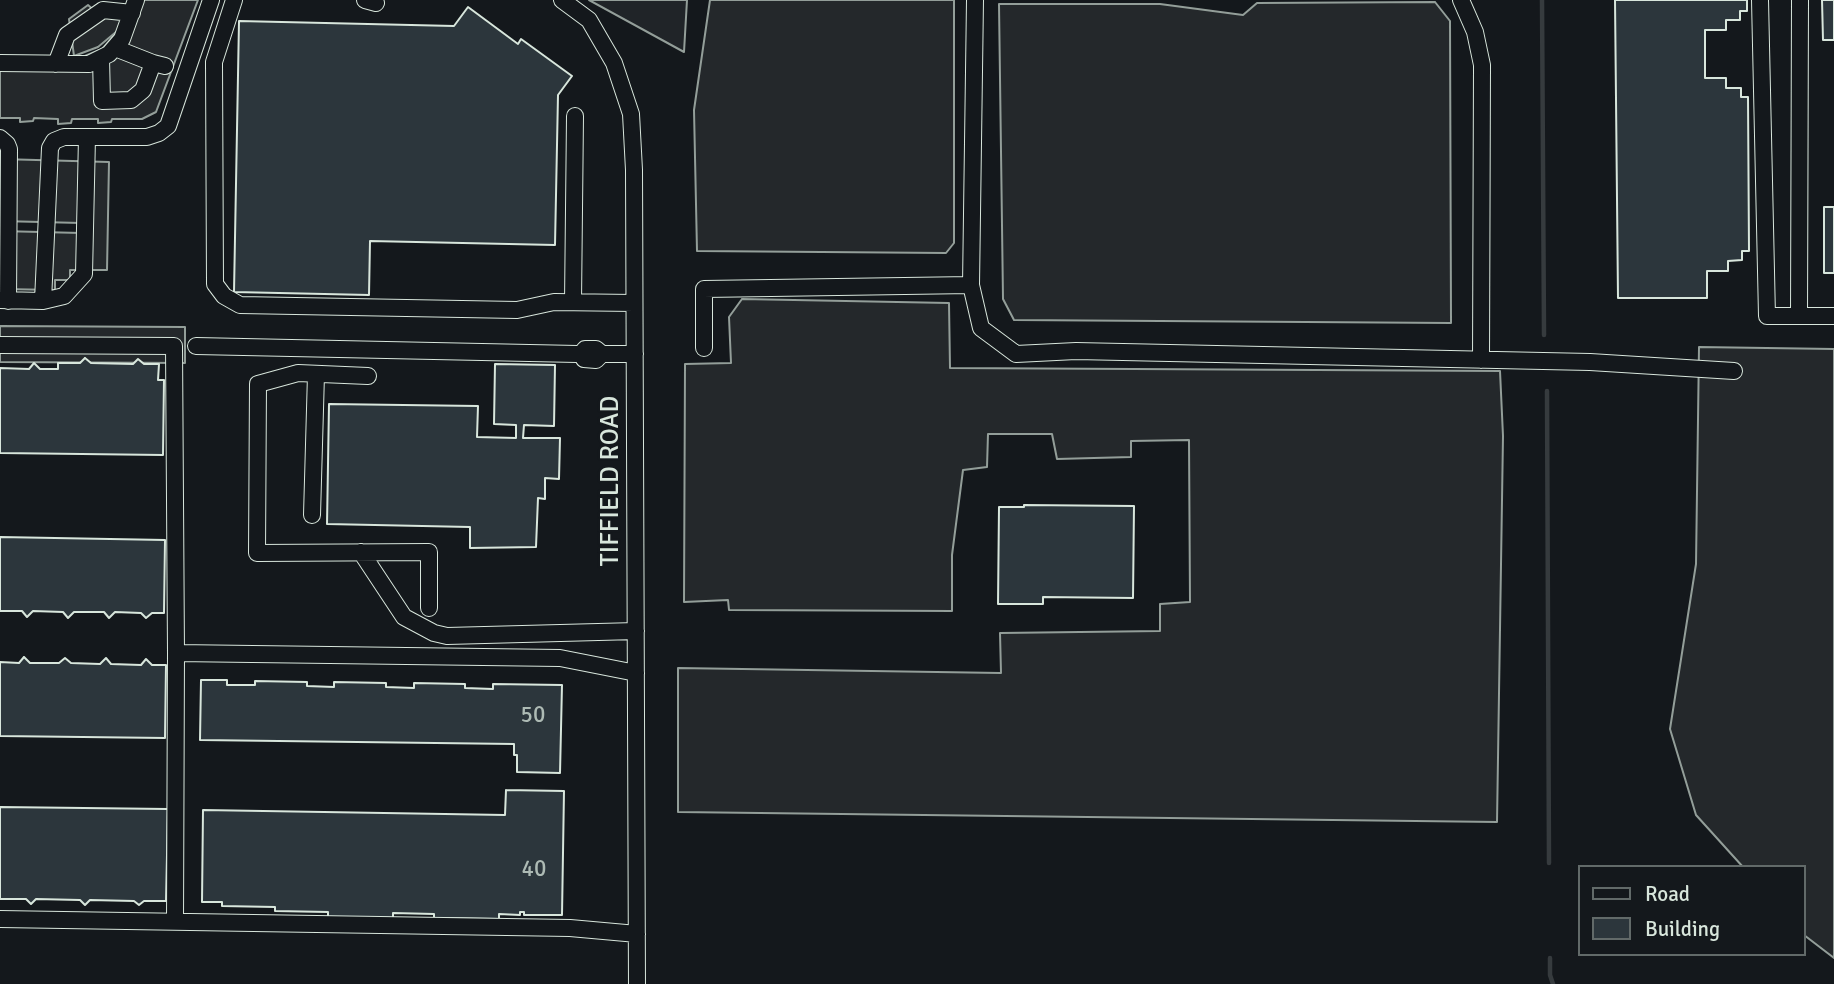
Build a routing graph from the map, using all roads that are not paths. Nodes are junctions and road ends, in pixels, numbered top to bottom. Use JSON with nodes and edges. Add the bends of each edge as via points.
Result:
{"nodes":[{"id":1,"x":211,"y":0,"type":"edge"},
{"id":2,"x":234,"y":0,"type":"edge"},
{"id":3,"x":562,"y":0,"type":"edge"},
{"id":4,"x":975,"y":0,"type":"edge"},
{"id":5,"x":1461,"y":0,"type":"edge"},
{"id":6,"x":1760,"y":0,"type":"edge"},
{"id":7,"x":1800,"y":0,"type":"edge"},
{"id":8,"x":134,"y":6,"type":"edge"},
{"id":9,"x":115,"y":48,"type":"junction"},
{"id":10,"x":101,"y":58,"type":"junction"},
{"id":11,"x":0,"y":63,"type":"edge"},
{"id":12,"x":57,"y":64,"type":"junction"},
{"id":13,"x":575,"y":116,"type":"dead end"},
{"id":14,"x":87,"y":137,"type":"junction"},
{"id":15,"x":0,"y":138,"type":"edge"},
{"id":16,"x":971,"y":285,"type":"junction"},
{"id":17,"x":4,"y":300,"type":"edge"},
{"id":18,"x":43,"y":301,"type":"junction"},
{"id":19,"x":573,"y":302,"type":"junction"},
{"id":20,"x":635,"y":303,"type":"junction"},
{"id":21,"x":1799,"y":316,"type":"junction"},
{"id":22,"x":1834,"y":316,"type":"edge"},
{"id":23,"x":0,"y":345,"type":"edge"},
{"id":24,"x":196,"y":346,"type":"dead end"},
{"id":25,"x":704,"y":348,"type":"dead end"},
{"id":26,"x":635,"y":354,"type":"junction"},
{"id":27,"x":1481,"y":360,"type":"junction"},
{"id":28,"x":1734,"y":371,"type":"dead end"},
{"id":29,"x":316,"y":374,"type":"junction"},
{"id":30,"x":368,"y":376,"type":"dead end"},
{"id":31,"x":312,"y":515,"type":"dead end"},
{"id":32,"x":361,"y":552,"type":"junction"},
{"id":33,"x":429,"y":608,"type":"dead end"},
{"id":34,"x":636,"y":631,"type":"junction"},
{"id":35,"x":176,"y":653,"type":"junction"},
{"id":36,"x":636,"y":673,"type":"junction"},
{"id":37,"x":0,"y":919,"type":"edge"},
{"id":38,"x":175,"y":922,"type":"junction"},
{"id":39,"x":637,"y":934,"type":"junction"},
{"id":40,"x":637,"y":984,"type":"edge"}],
"edges":[{"from":1,"to":14,"type":"street","via":[[168,126],[147,137]]},
{"from":2,"to":19,"type":"street","via":[[214,62],[215,284],[225,296],[240,305],[517,310]]},
{"from":3,"to":20,"type":"street","name":"TIFFIELD ROAD","via":[[589,20],[614,63],[631,114]]},
{"from":4,"to":16,"type":"street"},
{"from":5,"to":27,"type":"street","via":[[1482,65]]},
{"from":6,"to":21,"type":"street","via":[[1768,316]]},
{"from":7,"to":21,"type":"street"},
{"from":8,"to":9,"type":"street"},
{"from":8,"to":12,"type":"street","via":[[103,10],[67,35]]},
{"from":9,"to":10,"type":"street"},
{"from":9,"to":10,"type":"street","via":[[159,65],[138,96],[102,101]]},
{"from":10,"to":12,"type":"street","via":[[89,64]]},
{"from":11,"to":12,"type":"street"},
{"from":13,"to":19,"type":"street"},
{"from":14,"to":18,"type":"street","via":[[84,274],[64,296]]},
{"from":14,"to":18,"type":"street","via":[[64,137],[50,148]]},
{"from":15,"to":17,"type":"street","via":[[9,149]]},
{"from":16,"to":25,"type":"street","via":[[704,289]]},
{"from":16,"to":27,"type":"street","via":[[982,328],[1016,355],[1076,351]]},
{"from":17,"to":18,"type":"street"},
{"from":19,"to":20,"type":"street"},
{"from":20,"to":26,"type":"street","name":"TIFFIELD ROAD"},
{"from":21,"to":22,"type":"street"},
{"from":23,"to":35,"type":"street","via":[[174,346]]},
{"from":24,"to":26,"type":"street","via":[[581,354],[584,359],[596,360],[602,354]]},
{"from":26,"to":34,"type":"street","name":"TIFFIELD ROAD"},
{"from":27,"to":28,"type":"street"},
{"from":29,"to":30,"type":"street"},
{"from":29,"to":31,"type":"street"},
{"from":29,"to":32,"type":"street","via":[[298,373],[258,384],[257,553]]},
{"from":32,"to":33,"type":"street","via":[[429,552]]},
{"from":32,"to":34,"type":"street","via":[[404,617],[434,633]]},
{"from":34,"to":36,"type":"street","name":"TIFFIELD ROAD"},
{"from":35,"to":36,"type":"street","via":[[560,658]]},
{"from":35,"to":38,"type":"street"},
{"from":36,"to":39,"type":"street","name":"TIFFIELD ROAD"},
{"from":37,"to":38,"type":"street"},
{"from":38,"to":39,"type":"street","via":[[570,928]]},
{"from":39,"to":40,"type":"street","name":"TIFFIELD ROAD"}]}
